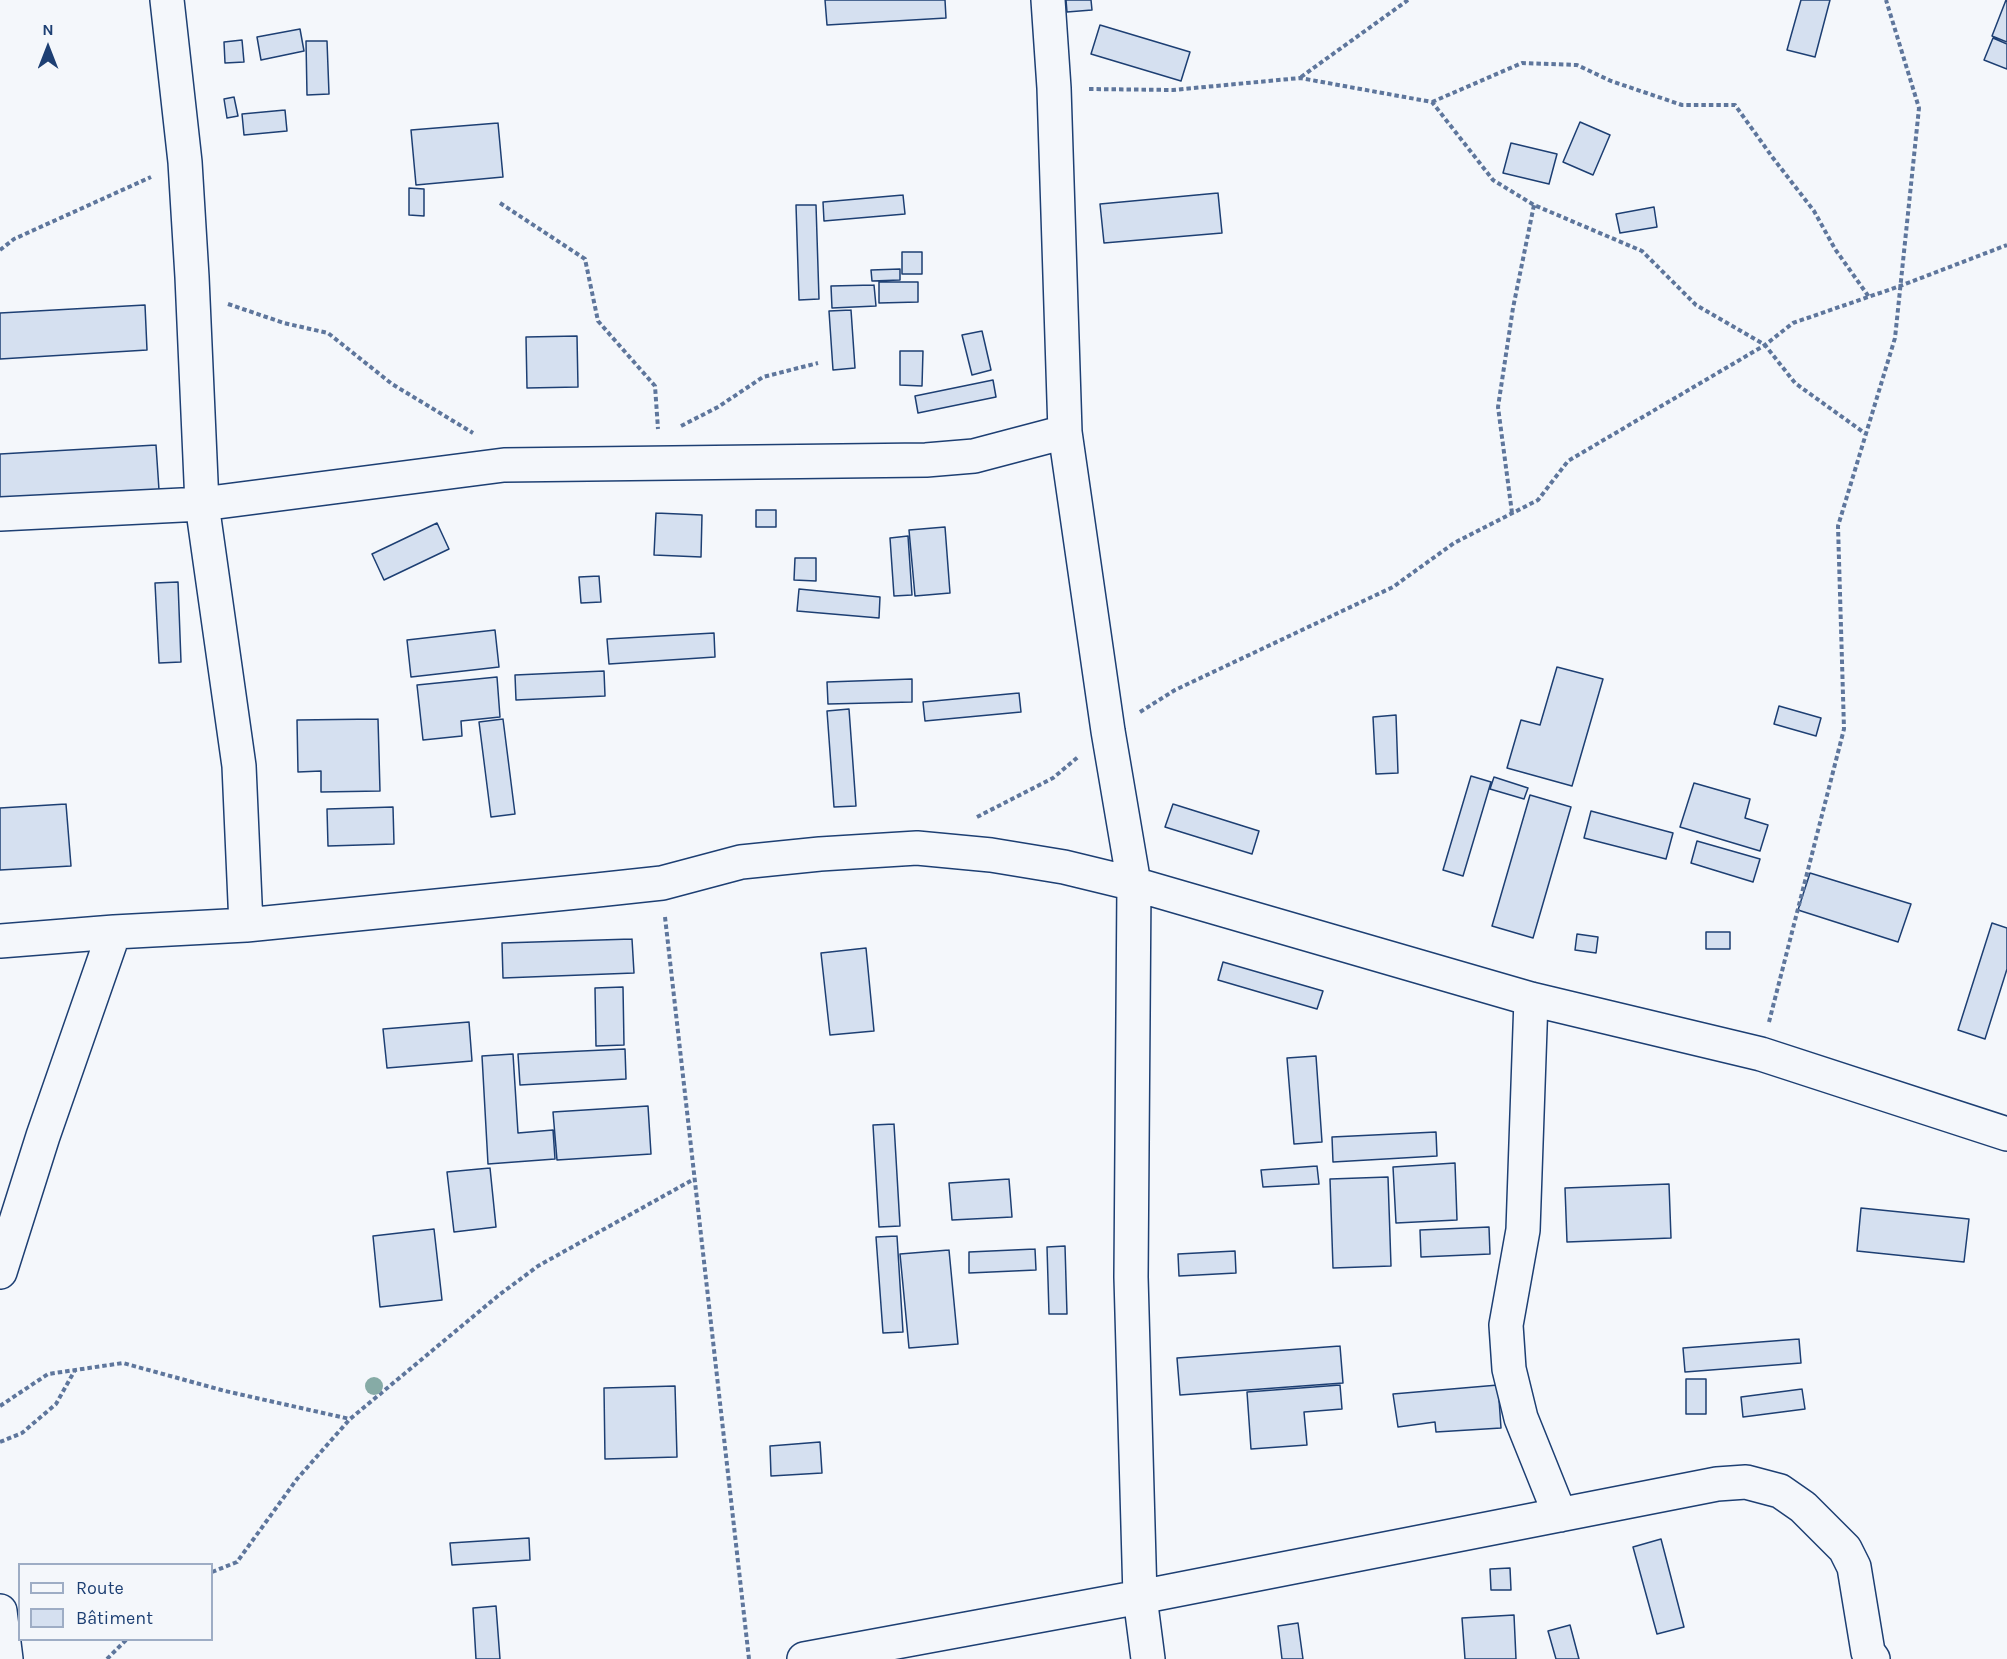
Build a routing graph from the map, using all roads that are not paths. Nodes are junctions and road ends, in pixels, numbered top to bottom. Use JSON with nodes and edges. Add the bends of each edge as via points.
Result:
{"nodes":[{"id":1,"x":167,"y":0,"type":"edge"},
{"id":2,"x":1048,"y":0,"type":"edge"},
{"id":3,"x":1065,"y":432,"type":"junction"},
{"id":4,"x":202,"y":504,"type":"junction"},
{"id":5,"x":0,"y":514,"type":"edge"},
{"id":6,"x":1134,"y":884,"type":"junction"},
{"id":7,"x":246,"y":925,"type":"junction"},
{"id":8,"x":114,"y":932,"type":"junction"},
{"id":9,"x":0,"y":941,"type":"edge"},
{"id":10,"x":1531,"y":999,"type":"junction"},
{"id":11,"x":2007,"y":1134,"type":"edge"},
{"id":12,"x":0,"y":1272,"type":"edge"},
{"id":13,"x":1560,"y":1515,"type":"junction"},
{"id":14,"x":1140,"y":1597,"type":"junction"},
{"id":15,"x":0,"y":1611,"type":"edge"},
{"id":16,"x":6,"y":1659,"type":"edge"},
{"id":17,"x":804,"y":1659,"type":"edge"},
{"id":18,"x":1148,"y":1659,"type":"edge"},
{"id":19,"x":1873,"y":1659,"type":"edge"}],
"edges":[{"from":1,"to":4,"type":"street","via":[[185,162]]},
{"from":2,"to":3,"type":"street"},
{"from":3,"to":4,"type":"street","via":[[974,456],[926,460],[504,465]]},
{"from":3,"to":6,"type":"street"},
{"from":4,"to":5,"type":"street"},
{"from":4,"to":7,"type":"street","via":[[239,766]]},
{"from":6,"to":7,"type":"street","via":[[1064,867],[917,848],[741,862],[662,883]]},
{"from":6,"to":10,"type":"street"},
{"from":6,"to":14,"type":"street","via":[[1131,1277]]},
{"from":7,"to":8,"type":"street"},
{"from":8,"to":9,"type":"street"},
{"from":8,"to":12,"type":"street"},
{"from":10,"to":11,"type":"street","via":[[1761,1054]]},
{"from":10,"to":13,"type":"street","via":[[1523,1230],[1506,1325],[1509,1369],[1521,1418]]},
{"from":13,"to":14,"type":"street"},
{"from":13,"to":19,"type":"street","via":[[1717,1484],[1746,1482],[1780,1491],[1803,1507],[1845,1549],[1854,1567],[1868,1652]]},
{"from":14,"to":17,"type":"street"},
{"from":14,"to":18,"type":"street"},
{"from":15,"to":16,"type":"street"}]}
